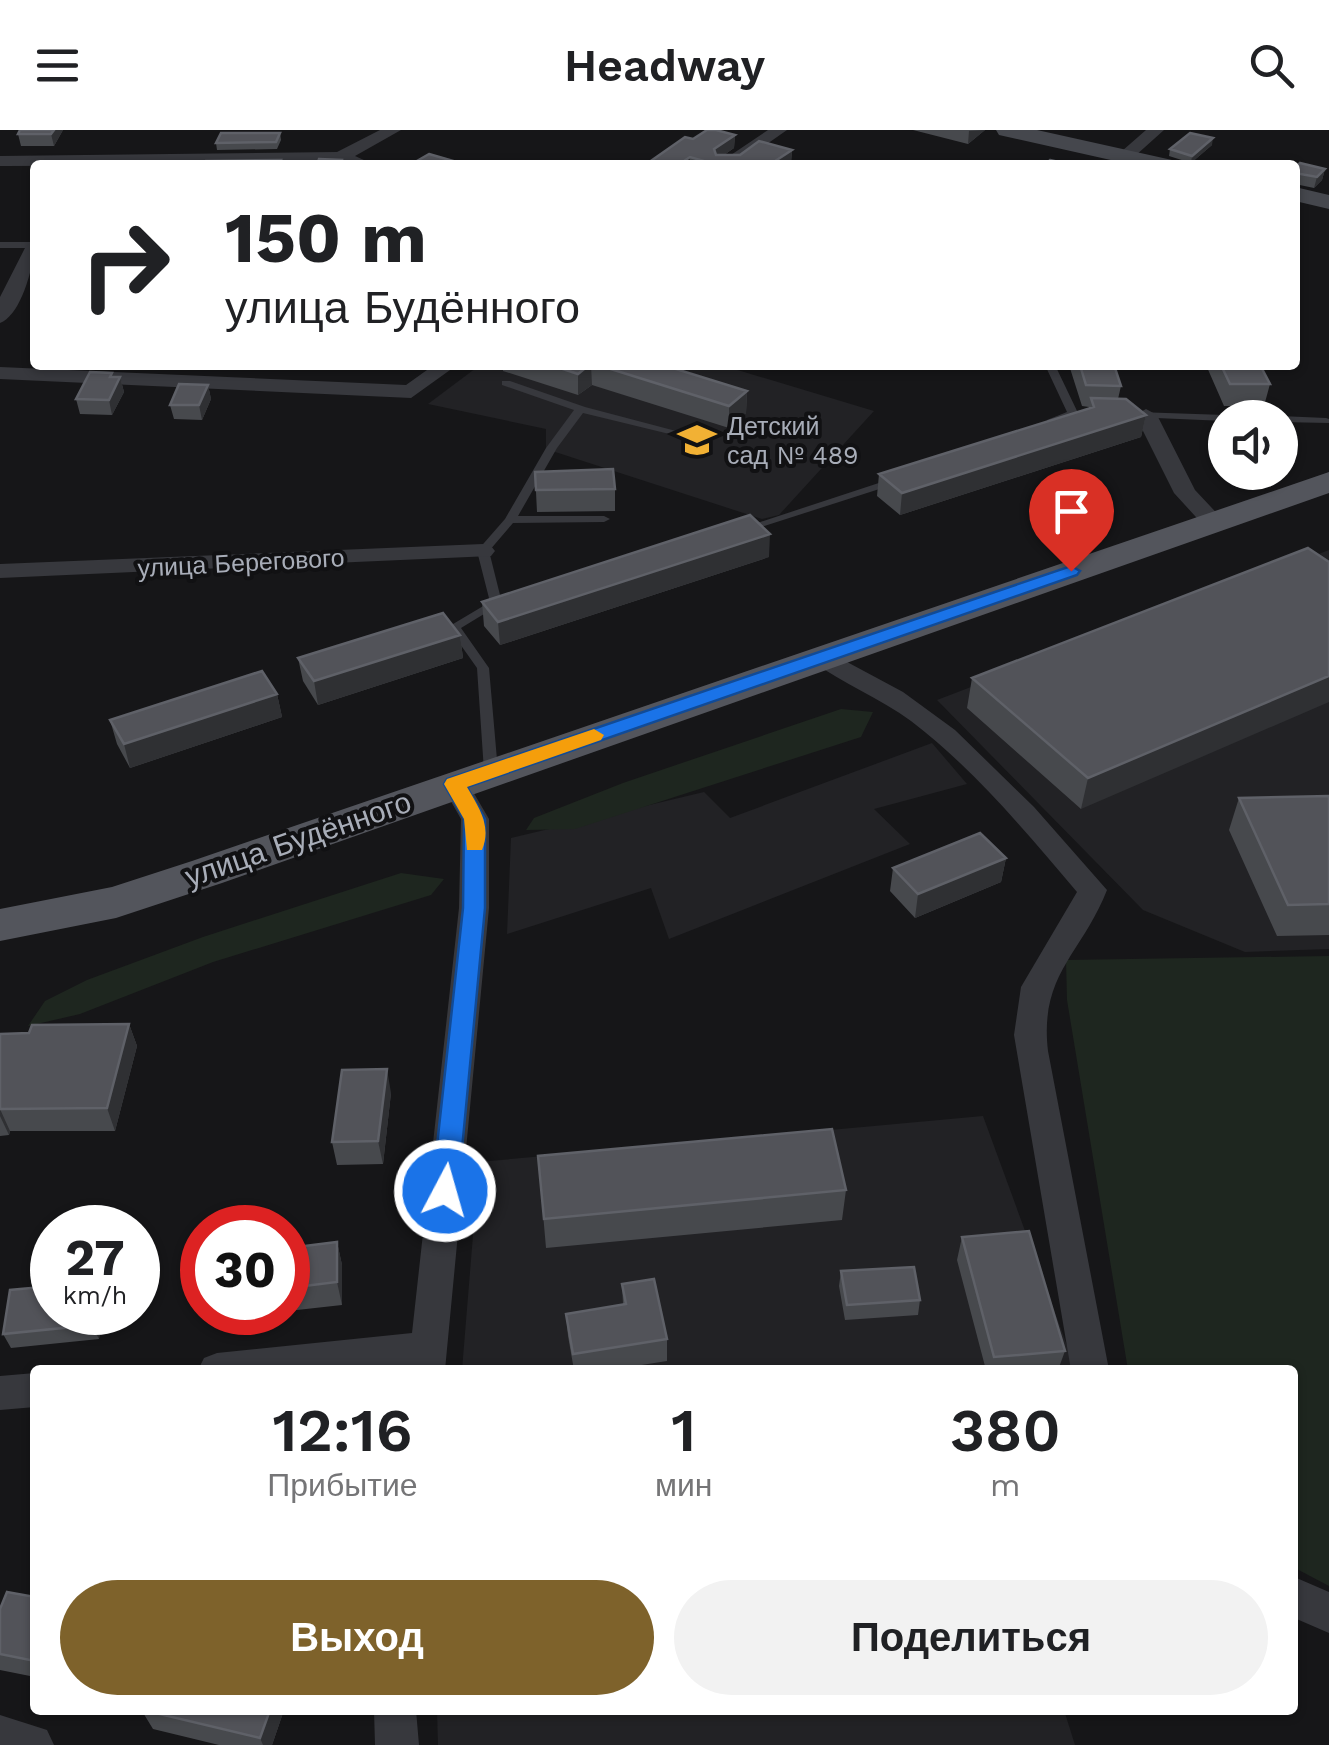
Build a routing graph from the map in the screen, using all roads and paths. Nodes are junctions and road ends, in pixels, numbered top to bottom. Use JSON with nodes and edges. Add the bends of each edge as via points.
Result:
{"nodes":[{"id":1,"x":393,"y":130,"type":"edge"},
{"id":2,"x":779,"y":130,"type":"edge"},
{"id":3,"x":1007,"y":130,"type":"edge"},
{"id":4,"x":1156,"y":130,"type":"edge"},
{"id":5,"x":301,"y":156,"type":"edge"},
{"id":6,"x":75,"y":157,"type":"edge"},
{"id":7,"x":340,"y":157,"type":"junction"},
{"id":8,"x":0,"y":160,"type":"edge"},
{"id":9,"x":350,"y":160,"type":"edge"},
{"id":10,"x":734,"y":160,"type":"edge"},
{"id":11,"x":1116,"y":160,"type":"edge"},
{"id":12,"x":1121,"y":160,"type":"edge"},
{"id":13,"x":1300,"y":195,"type":"edge"},
{"id":14,"x":1329,"y":202,"type":"edge"},
{"id":15,"x":0,"y":245,"type":"edge"},
{"id":16,"x":30,"y":245,"type":"edge"},
{"id":17,"x":30,"y":255,"type":"edge"},
{"id":18,"x":0,"y":317,"type":"edge"},
{"id":19,"x":440,"y":370,"type":"edge"},
{"id":20,"x":1052,"y":370,"type":"edge"},
{"id":21,"x":0,"y":373,"type":"edge"},
{"id":22,"x":241,"y":374,"type":"edge"},
{"id":23,"x":506,"y":383,"type":"dead end"},
{"id":24,"x":581,"y":409,"type":"junction"},
{"id":25,"x":1072,"y":413,"type":"junction"},
{"id":26,"x":1091,"y":414,"type":"edge"},
{"id":27,"x":1136,"y":415,"type":"joint"},
{"id":28,"x":1208,"y":417,"type":"edge"},
{"id":29,"x":1298,"y":420,"type":"edge"},
{"id":30,"x":1326,"y":421,"type":"dead end"},
{"id":31,"x":1036,"y":429,"type":"edge"},
{"id":32,"x":690,"y":436,"type":"dead end"},
{"id":33,"x":912,"y":474,"type":"edge"},
{"id":34,"x":1329,"y":482,"type":"edge"},
{"id":35,"x":604,"y":519,"type":"dead end"},
{"id":36,"x":512,"y":520,"type":"junction"},
{"id":37,"x":1214,"y":523,"type":"junction"},
{"id":38,"x":734,"y":532,"type":"edge"},
{"id":39,"x":483,"y":551,"type":"junction"},
{"id":40,"x":0,"y":572,"type":"edge"},
{"id":41,"x":515,"y":597,"type":"edge"},
{"id":42,"x":496,"y":603,"type":"junction"},
{"id":43,"x":821,"y":656,"type":"junction"},
{"id":44,"x":473,"y":777,"type":"junction"},
{"id":45,"x":0,"y":925,"type":"edge"},
{"id":46,"x":427,"y":1359,"type":"edge"},
{"id":47,"x":312,"y":1365,"type":"edge"},
{"id":48,"x":1089,"y":1365,"type":"edge"},
{"id":49,"x":30,"y":1390,"type":"edge"},
{"id":50,"x":0,"y":1393,"type":"edge"},
{"id":51,"x":1298,"y":1599,"type":"edge"},
{"id":52,"x":1329,"y":1613,"type":"edge"},
{"id":53,"x":395,"y":1715,"type":"edge"},
{"id":54,"x":0,"y":1737,"type":"edge"},
{"id":55,"x":32,"y":1745,"type":"edge"},
{"id":56,"x":397,"y":1745,"type":"edge"}],
"edges":[{"from":1,"to":7,"type":"street"},
{"from":2,"to":10,"type":"street"},
{"from":3,"to":11,"type":"street"},
{"from":4,"to":12,"type":"street"},
{"from":5,"to":6,"type":"street"},
{"from":5,"to":7,"type":"street"},
{"from":6,"to":8,"type":"street"},
{"from":7,"to":9,"type":"street"},
{"from":13,"to":14,"type":"street"},
{"from":15,"to":16,"type":"lane"},
{"from":17,"to":18,"type":"street"},
{"from":19,"to":22,"type":"street","via":[[411,392]]},
{"from":20,"to":25,"type":"lane"},
{"from":21,"to":22,"type":"street"},
{"from":23,"to":24,"type":"lane"},
{"from":24,"to":32,"type":"lane"},
{"from":24,"to":36,"type":"lane","via":[[528,482]]},
{"from":25,"to":26,"type":"lane"},
{"from":25,"to":31,"type":"lane"},
{"from":27,"to":28,"type":"lane"},
{"from":27,"to":37,"type":"street","via":[[1184,494]]},
{"from":29,"to":30,"type":"lane"},
{"from":33,"to":38,"type":"lane"},
{"from":34,"to":37,"type":"main road","name":"улица Будённого"},
{"from":35,"to":36,"type":"lane"},
{"from":36,"to":39,"type":"lane"},
{"from":37,"to":43,"type":"main road","name":"улица Будённого"},
{"from":39,"to":40,"type":"street","name":"улица Берегового"},
{"from":39,"to":42,"type":"lane"},
{"from":41,"to":42,"type":"lane"},
{"from":42,"to":44,"type":"lane","via":[[454,627],[482,668]]},
{"from":43,"to":44,"type":"main road","name":"улица Будённого"},
{"from":43,"to":48,"type":"street","via":[[895,698],[948,740],[1092,890],[1040,975],[1028,1042]]},
{"from":44,"to":45,"type":"main road","name":"улица Будённого","via":[[116,902]]},
{"from":44,"to":46,"type":"street","via":[[474,908]]},
{"from":46,"to":47,"type":"street"},
{"from":49,"to":50,"type":"street"},
{"from":51,"to":52,"type":"street"},
{"from":53,"to":56,"type":"street"},
{"from":54,"to":55,"type":"street"}]}
